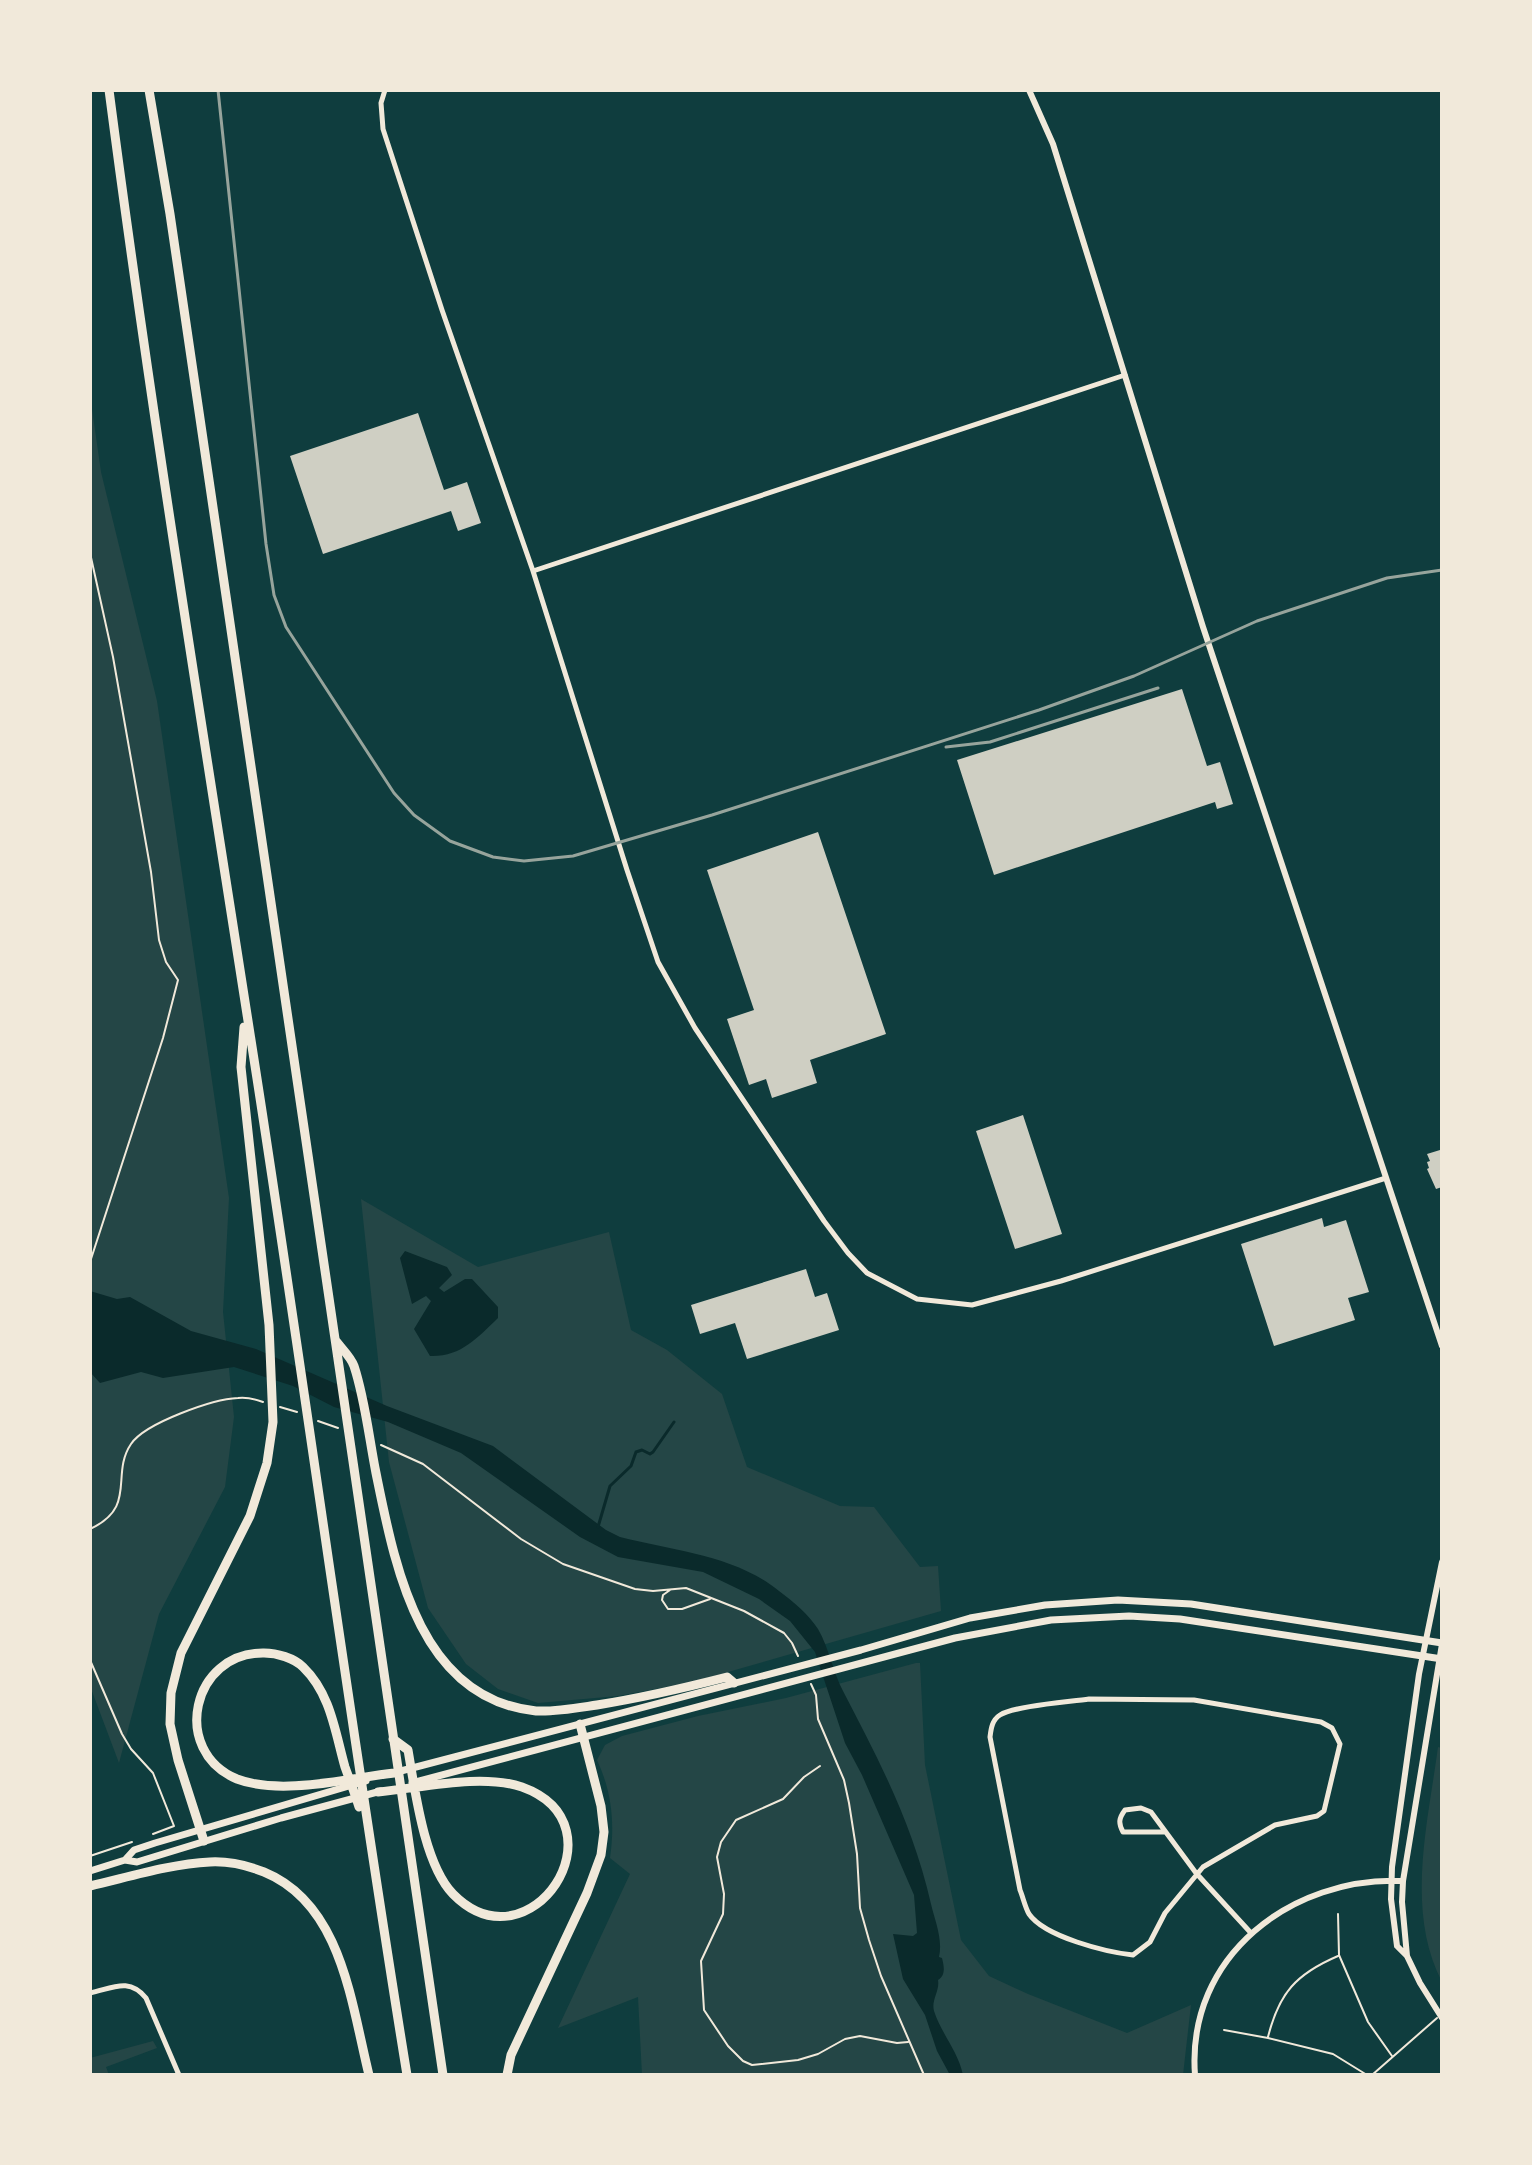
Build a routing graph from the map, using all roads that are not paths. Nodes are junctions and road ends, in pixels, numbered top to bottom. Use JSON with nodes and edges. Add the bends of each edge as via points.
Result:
{"nodes":[{"id":1,"x":109,"y":90,"type":"edge"},
{"id":2,"x":385,"y":90,"type":"edge"},
{"id":3,"x":1029,"y":90,"type":"edge"},
{"id":4,"x":150,"y":91,"type":"edge"},
{"id":5,"x":1126,"y":375,"type":"junction"},
{"id":6,"x":90,"y":553,"type":"edge"},
{"id":7,"x":533,"y":571,"type":"junction"},
{"id":8,"x":245,"y":1012,"type":"junction"},
{"id":9,"x":1387,"y":1178,"type":"junction"},
{"id":10,"x":90,"y":1262,"type":"edge"},
{"id":11,"x":336,"y":1341,"type":"junction"},
{"id":12,"x":1442,"y":1346,"type":"edge"},
{"id":13,"x":1442,"y":1562,"type":"edge"},
{"id":14,"x":1425,"y":1640,"type":"junction"},
{"id":15,"x":1442,"y":1643,"type":"edge"},
{"id":16,"x":1422,"y":1656,"type":"junction"},
{"id":17,"x":1441,"y":1659,"type":"edge"},
{"id":18,"x":734,"y":1683,"type":"junction"},
{"id":19,"x":580,"y":1724,"type":"junction"},
{"id":20,"x":584,"y":1737,"type":"junction"},
{"id":21,"x":393,"y":1739,"type":"junction"},
{"id":22,"x":394,"y":1773,"type":"joint"},
{"id":23,"x":442,"y":1780,"type":"junction"},
{"id":24,"x":321,"y":1788,"type":"junction"},
{"id":25,"x":378,"y":1792,"type":"joint"},
{"id":26,"x":200,"y":1829,"type":"junction"},
{"id":27,"x":367,"y":1829,"type":"junction"},
{"id":28,"x":1164,"y":1832,"type":"junction"},
{"id":29,"x":204,"y":1841,"type":"junction"},
{"id":30,"x":125,"y":1860,"type":"junction"},
{"id":31,"x":90,"y":1871,"type":"edge"},
{"id":32,"x":1196,"y":1873,"type":"junction"},
{"id":33,"x":1391,"y":1880,"type":"junction"},
{"id":34,"x":1403,"y":1881,"type":"junction"},
{"id":35,"x":90,"y":1886,"type":"edge"},
{"id":36,"x":1338,"y":1914,"type":"dead end"},
{"id":37,"x":1251,"y":1933,"type":"junction"},
{"id":38,"x":1339,"y":1955,"type":"junction"},
{"id":39,"x":1407,"y":1956,"type":"junction"},
{"id":40,"x":90,"y":1993,"type":"edge"},
{"id":41,"x":1441,"y":2017,"type":"edge"},
{"id":42,"x":1224,"y":2030,"type":"dead end"},
{"id":43,"x":1268,"y":2038,"type":"junction"},
{"id":44,"x":1392,"y":2056,"type":"junction"},
{"id":45,"x":179,"y":2075,"type":"edge"},
{"id":46,"x":369,"y":2075,"type":"edge"},
{"id":47,"x":407,"y":2075,"type":"edge"},
{"id":48,"x":443,"y":2075,"type":"edge"},
{"id":49,"x":507,"y":2075,"type":"edge"},
{"id":50,"x":1195,"y":2075,"type":"edge"},
{"id":51,"x":1370,"y":2075,"type":"edge"}],
"edges":[{"from":1,"to":8,"type":"highway"},
{"from":2,"to":7,"type":"street","via":[[383,129]]},
{"from":3,"to":5,"type":"street","via":[[1053,144]]},
{"from":4,"to":11,"type":"highway"},
{"from":5,"to":7,"type":"street"},
{"from":5,"to":9,"type":"street","via":[[1208,643]]},
{"from":6,"to":10,"type":"lane","via":[[124,719],[159,940],[178,980]]},
{"from":7,"to":9,"type":"street","via":[[658,962],[695,1028],[824,1221],[867,1273],[917,1299],[972,1305]]},
{"from":8,"to":26,"type":"highway","via":[[241,1067],[269,1325],[273,1422],[250,1516],[181,1653],[171,1693],[170,1724]]},
{"from":8,"to":27,"type":"highway"},
{"from":9,"to":12,"type":"street"},
{"from":11,"to":18,"type":"highway","via":[[353,1363],[396,1559],[417,1619],[462,1680],[484,1696],[548,1711],[727,1677]]},
{"from":11,"to":21,"type":"highway"},
{"from":13,"to":14,"type":"street"},
{"from":14,"to":15,"type":"main road"},
{"from":14,"to":16,"type":"street"},
{"from":14,"to":18,"type":"main road","via":[[1215,1607],[1118,1600],[1069,1603],[997,1612]]},
{"from":15,"to":17,"type":"street"},
{"from":16,"to":17,"type":"main road"},
{"from":16,"to":20,"type":"main road","via":[[1210,1622],[1104,1617],[1005,1627]]},
{"from":16,"to":33,"type":"street"},
{"from":17,"to":34,"type":"street"},
{"from":18,"to":19,"type":"main road"},
{"from":19,"to":20,"type":"highway"},
{"from":19,"to":22,"type":"main road"},
{"from":20,"to":23,"type":"main road"},
{"from":20,"to":49,"type":"highway","via":[[601,1806],[601,1855],[511,2055]]},
{"from":21,"to":23,"type":"highway","via":[[408,1750],[422,1827],[453,1894],[502,1917],[534,1908],[549,1896],[562,1878],[569,1850],[563,1821],[549,1802],[507,1783]]},
{"from":21,"to":48,"type":"highway"},
{"from":22,"to":24,"type":"highway"},
{"from":23,"to":25,"type":"highway"},
{"from":24,"to":26,"type":"main road"},
{"from":24,"to":27,"type":"highway","via":[[270,1786],[237,1779],[218,1767],[197,1726],[198,1703],[212,1675],[234,1658],[253,1653],[284,1656],[302,1666],[324,1694]]},
{"from":25,"to":29,"type":"main road"},
{"from":26,"to":29,"type":"highway"},
{"from":26,"to":30,"type":"main road","via":[[134,1850]]},
{"from":27,"to":47,"type":"highway"},
{"from":28,"to":28,"type":"street","via":[[1151,1812],[1141,1808],[1120,1816],[1123,1832]]},
{"from":28,"to":32,"type":"street"},
{"from":29,"to":30,"type":"main road","via":[[137,1862]]},
{"from":30,"to":31,"type":"main road"},
{"from":32,"to":32,"type":"street","via":[[1275,1825],[1324,1811],[1340,1744],[1332,1728],[1194,1700],[1089,1699],[1014,1711],[999,1715],[992,1724],[990,1737],[1020,1890],[1029,1914],[1046,1930],[1133,1955],[1150,1942]]},
{"from":32,"to":37,"type":"street"},
{"from":33,"to":34,"type":"street"},
{"from":33,"to":37,"type":"street","via":[[1321,1891]]},
{"from":33,"to":39,"type":"street","via":[[1397,1946]]},
{"from":34,"to":39,"type":"street"},
{"from":35,"to":46,"type":"highway","via":[[209,1862],[244,1865],[275,1877],[300,1894],[332,1942]]},
{"from":36,"to":38,"type":"lane"},
{"from":37,"to":50,"type":"street","via":[[1230,1955],[1212,1988],[1198,2031]]},
{"from":38,"to":43,"type":"lane","via":[[1296,1981],[1276,2008]]},
{"from":38,"to":44,"type":"lane","via":[[1368,2022]]},
{"from":39,"to":41,"type":"street"},
{"from":40,"to":45,"type":"street","via":[[122,1985],[138,1988]]},
{"from":41,"to":44,"type":"lane"},
{"from":42,"to":43,"type":"lane"},
{"from":43,"to":51,"type":"lane","via":[[1333,2054]]},
{"from":44,"to":51,"type":"lane"}]}
